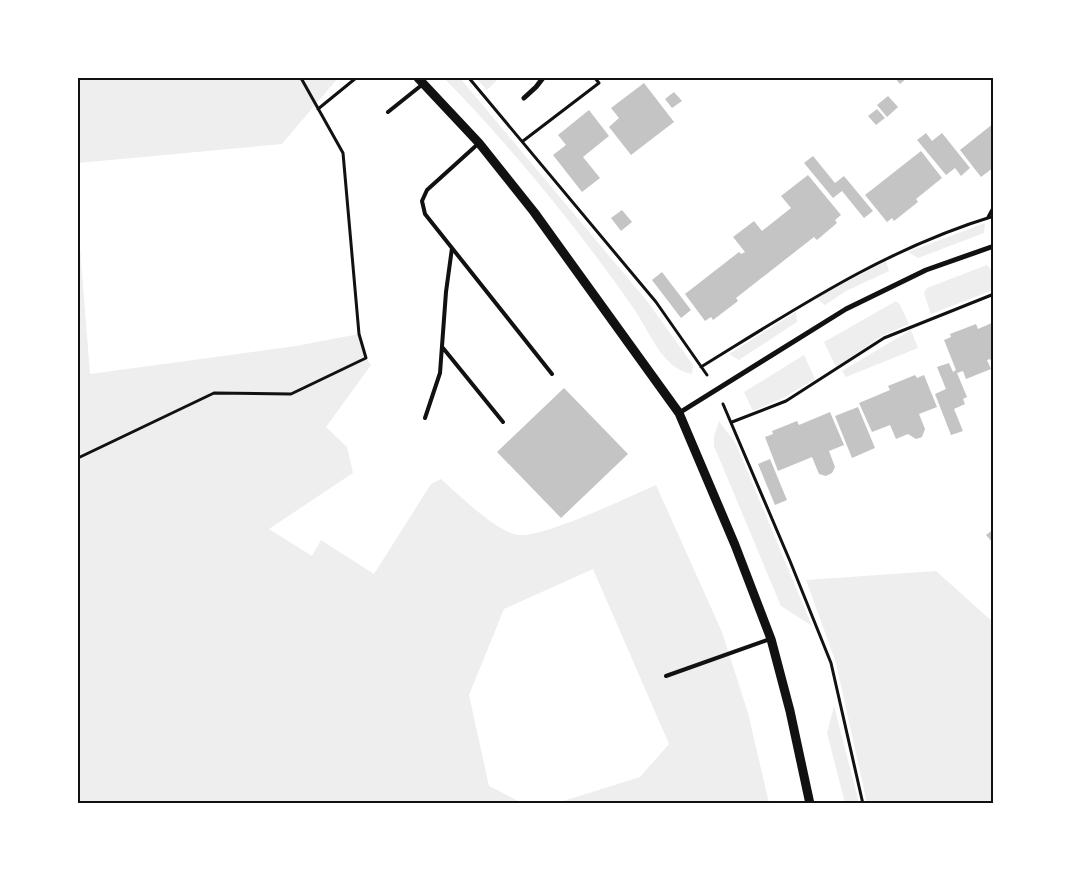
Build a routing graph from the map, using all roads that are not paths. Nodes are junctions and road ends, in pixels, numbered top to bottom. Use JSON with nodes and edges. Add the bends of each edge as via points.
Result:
{"nodes":[{"id":1,"x":543,"y":78,"type":"edge"},
{"id":2,"x":421,"y":81,"type":"edge"},
{"id":3,"x":524,"y":98,"type":"dead end"},
{"id":4,"x":388,"y":112,"type":"dead end"},
{"id":5,"x":479,"y":143,"type":"junction"},
{"id":6,"x":994,"y":246,"type":"edge"},
{"id":7,"x":452,"y":248,"type":"junction"},
{"id":8,"x":443,"y":348,"type":"junction"},
{"id":9,"x":552,"y":374,"type":"dead end"},
{"id":10,"x":679,"y":413,"type":"junction"},
{"id":11,"x":425,"y":418,"type":"dead end"},
{"id":12,"x":503,"y":422,"type":"dead end"},
{"id":13,"x":771,"y":639,"type":"junction"},
{"id":14,"x":666,"y":676,"type":"dead end"},
{"id":15,"x":810,"y":804,"type":"edge"}],
"edges":[{"from":1,"to":3,"type":"street"},
{"from":2,"to":4,"type":"lane"},
{"from":2,"to":5,"type":"street"},
{"from":5,"to":7,"type":"lane","via":[[427,190],[422,201],[425,214]]},
{"from":5,"to":10,"type":"street","via":[[534,212]]},
{"from":6,"to":10,"type":"street","via":[[926,270],[846,310]]},
{"from":7,"to":8,"type":"lane"},
{"from":7,"to":9,"type":"lane"},
{"from":8,"to":11,"type":"lane","via":[[440,373]]},
{"from":8,"to":12,"type":"lane"},
{"from":10,"to":13,"type":"street"},
{"from":13,"to":14,"type":"lane"},
{"from":13,"to":15,"type":"street"}]}
